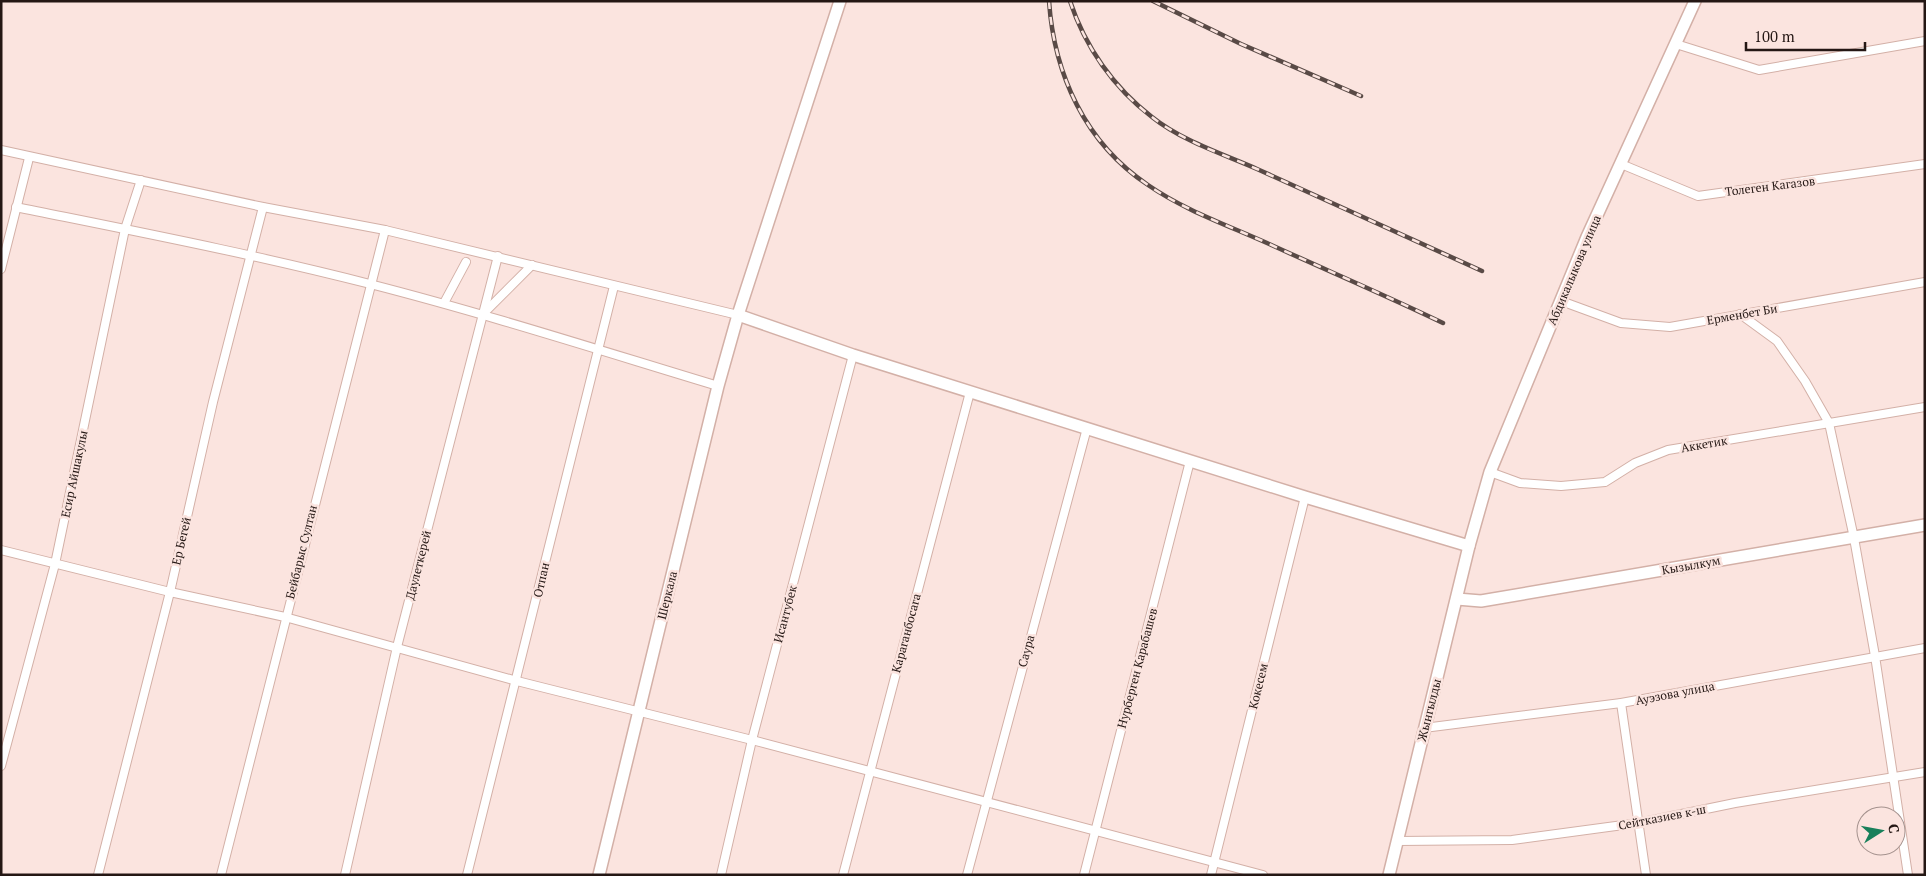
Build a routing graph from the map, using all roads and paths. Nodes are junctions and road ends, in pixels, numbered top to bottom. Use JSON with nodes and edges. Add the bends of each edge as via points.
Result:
{"nodes":[{"id":1,"x":840,"y":1,"type":"edge"},
{"id":2,"x":1695,"y":1,"type":"edge"},
{"id":3,"x":1925,"y":41,"type":"edge"},
{"id":4,"x":1676,"y":44,"type":"junction"},
{"id":5,"x":1,"y":150,"type":"edge"},
{"id":6,"x":28,"y":158,"type":"junction"},
{"id":7,"x":1621,"y":164,"type":"junction"},
{"id":8,"x":1925,"y":164,"type":"edge"},
{"id":9,"x":141,"y":180,"type":"junction"},
{"id":10,"x":16,"y":207,"type":"junction"},
{"id":11,"x":263,"y":207,"type":"junction"},
{"id":12,"x":126,"y":229,"type":"junction"},
{"id":13,"x":385,"y":230,"type":"junction"},
{"id":14,"x":249,"y":255,"type":"junction"},
{"id":15,"x":498,"y":256,"type":"junction"},
{"id":16,"x":466,"y":262,"type":"dead end"},
{"id":17,"x":532,"y":265,"type":"junction"},
{"id":18,"x":1,"y":269,"type":"edge"},
{"id":19,"x":1925,"y":282,"type":"edge"},
{"id":20,"x":369,"y":284,"type":"junction"},
{"id":21,"x":614,"y":286,"type":"junction"},
{"id":22,"x":1561,"y":301,"type":"junction"},
{"id":23,"x":444,"y":304,"type":"junction"},
{"id":24,"x":483,"y":314,"type":"junction"},
{"id":25,"x":1740,"y":314,"type":"junction"},
{"id":26,"x":738,"y":315,"type":"junction"},
{"id":27,"x":596,"y":349,"type":"junction"},
{"id":28,"x":853,"y":355,"type":"junction"},
{"id":29,"x":718,"y":386,"type":"junction"},
{"id":30,"x":970,"y":392,"type":"junction"},
{"id":31,"x":1925,"y":407,"type":"edge"},
{"id":32,"x":1829,"y":423,"type":"junction"},
{"id":33,"x":1087,"y":428,"type":"junction"},
{"id":34,"x":1190,"y":461,"type":"junction"},
{"id":35,"x":1490,"y":472,"type":"junction"},
{"id":36,"x":1305,"y":497,"type":"junction"},
{"id":37,"x":1925,"y":525,"type":"edge"},
{"id":38,"x":1854,"y":538,"type":"junction"},
{"id":39,"x":1469,"y":546,"type":"junction"},
{"id":40,"x":1,"y":550,"type":"edge"},
{"id":41,"x":55,"y":564,"type":"junction"},
{"id":42,"x":170,"y":592,"type":"junction"},
{"id":43,"x":1457,"y":599,"type":"junction"},
{"id":44,"x":285,"y":617,"type":"junction"},
{"id":45,"x":397,"y":647,"type":"junction"},
{"id":46,"x":1925,"y":648,"type":"edge"},
{"id":47,"x":1875,"y":656,"type":"junction"},
{"id":48,"x":517,"y":681,"type":"junction"},
{"id":49,"x":1620,"y":703,"type":"junction"},
{"id":50,"x":638,"y":711,"type":"junction"},
{"id":51,"x":1424,"y":728,"type":"junction"},
{"id":52,"x":752,"y":740,"type":"junction"},
{"id":53,"x":1,"y":766,"type":"edge"},
{"id":54,"x":869,"y":771,"type":"junction"},
{"id":55,"x":1925,"y":772,"type":"edge"},
{"id":56,"x":1893,"y":777,"type":"junction"},
{"id":57,"x":986,"y":801,"type":"junction"},
{"id":58,"x":1638,"y":823,"type":"junction"},
{"id":59,"x":1095,"y":830,"type":"junction"},
{"id":60,"x":1397,"y":840,"type":"junction"},
{"id":61,"x":1214,"y":861,"type":"junction"},
{"id":62,"x":98,"y":875,"type":"edge"},
{"id":63,"x":220,"y":875,"type":"edge"},
{"id":64,"x":345,"y":875,"type":"edge"},
{"id":65,"x":467,"y":875,"type":"edge"},
{"id":66,"x":599,"y":875,"type":"edge"},
{"id":67,"x":722,"y":875,"type":"edge"},
{"id":68,"x":843,"y":875,"type":"edge"},
{"id":69,"x":967,"y":875,"type":"edge"},
{"id":70,"x":1084,"y":875,"type":"edge"},
{"id":71,"x":1210,"y":875,"type":"edge"},
{"id":72,"x":1263,"y":875,"type":"edge"},
{"id":73,"x":1389,"y":875,"type":"edge"},
{"id":74,"x":1646,"y":875,"type":"edge"},
{"id":75,"x":1908,"y":875,"type":"edge"}],
"edges":[{"from":1,"to":26,"type":"street","name":"Шеркала"},
{"from":2,"to":4,"type":"street","name":"Абдикалыкова улица"},
{"from":3,"to":4,"type":"street","via":[[1759,70]]},
{"from":4,"to":7,"type":"street","name":"Абдикалыкова улица"},
{"from":5,"to":6,"type":"street"},
{"from":6,"to":9,"type":"street"},
{"from":6,"to":10,"type":"street"},
{"from":7,"to":8,"type":"street","name":"Толеген Кагазов","via":[[1698,196]]},
{"from":7,"to":22,"type":"street","name":"Абдикалыкова улица"},
{"from":9,"to":11,"type":"street"},
{"from":9,"to":12,"type":"street","name":"Есир Айшакулы"},
{"from":10,"to":12,"type":"street"},
{"from":10,"to":18,"type":"street"},
{"from":11,"to":13,"type":"street"},
{"from":11,"to":14,"type":"street","name":"Ер Бегей"},
{"from":12,"to":14,"type":"street"},
{"from":12,"to":41,"type":"street","name":"Есир Айшакулы"},
{"from":13,"to":15,"type":"street"},
{"from":13,"to":20,"type":"street","name":"Бейбарыс Султан"},
{"from":14,"to":20,"type":"street"},
{"from":14,"to":42,"type":"street","name":"Ер Бегей"},
{"from":15,"to":17,"type":"street"},
{"from":15,"to":24,"type":"street","name":"Даулеткерей"},
{"from":16,"to":23,"type":"street"},
{"from":17,"to":21,"type":"street"},
{"from":17,"to":24,"type":"street"},
{"from":19,"to":25,"type":"street","name":"Ерменбет Би"},
{"from":20,"to":23,"type":"street"},
{"from":20,"to":44,"type":"street","name":"Бейбарыс Султан"},
{"from":21,"to":26,"type":"street"},
{"from":21,"to":27,"type":"street","name":"Отпан"},
{"from":22,"to":25,"type":"street","name":"Ерменбет Би","via":[[1621,323],[1670,327]]},
{"from":22,"to":35,"type":"street","name":"Абдикалыкова улица"},
{"from":23,"to":24,"type":"street"},
{"from":24,"to":27,"type":"street"},
{"from":24,"to":45,"type":"street","name":"Даулеткерей"},
{"from":25,"to":32,"type":"street","via":[[1777,341]]},
{"from":26,"to":28,"type":"street"},
{"from":26,"to":29,"type":"street","name":"Шеркала"},
{"from":27,"to":29,"type":"street"},
{"from":27,"to":48,"type":"street","name":"Отпан"},
{"from":28,"to":30,"type":"street"},
{"from":28,"to":52,"type":"street","name":"Исантубек"},
{"from":29,"to":50,"type":"street","name":"Шеркала"},
{"from":30,"to":33,"type":"street"},
{"from":30,"to":54,"type":"street","name":"Караганбосага"},
{"from":31,"to":32,"type":"street","name":"Аккетик"},
{"from":32,"to":35,"type":"street","name":"Аккетик","via":[[1668,450],[1635,463],[1605,482],[1561,486],[1520,483]]},
{"from":32,"to":38,"type":"street"},
{"from":33,"to":34,"type":"street"},
{"from":33,"to":57,"type":"street","name":"Саура"},
{"from":34,"to":36,"type":"street"},
{"from":34,"to":59,"type":"street","name":"Нурберген Карабашев"},
{"from":35,"to":39,"type":"street","name":"Абдикалыкова улица"},
{"from":36,"to":39,"type":"street"},
{"from":36,"to":61,"type":"street","name":"Кокесем"},
{"from":37,"to":38,"type":"street","name":"Кызылкум"},
{"from":38,"to":43,"type":"street","name":"Кызылкум","via":[[1481,601]]},
{"from":38,"to":47,"type":"street"},
{"from":39,"to":43,"type":"street","name":"Жынгылды"},
{"from":40,"to":41,"type":"street"},
{"from":41,"to":42,"type":"street"},
{"from":41,"to":53,"type":"street","name":"Есир Айшакулы"},
{"from":42,"to":44,"type":"street"},
{"from":42,"to":62,"type":"street","name":"Ер Бегей"},
{"from":43,"to":51,"type":"street","name":"Жынгылды"},
{"from":44,"to":45,"type":"street"},
{"from":44,"to":63,"type":"street","name":"Бейбарыс Султан"},
{"from":45,"to":48,"type":"street"},
{"from":45,"to":64,"type":"street","name":"Даулеткерей"},
{"from":46,"to":47,"type":"street","name":"Ауэзова улица"},
{"from":47,"to":49,"type":"street","name":"Ауэзова улица"},
{"from":47,"to":56,"type":"street"},
{"from":48,"to":50,"type":"street"},
{"from":48,"to":65,"type":"street","name":"Отпан"},
{"from":49,"to":51,"type":"street","name":"Ауэзова улица"},
{"from":49,"to":58,"type":"street"},
{"from":50,"to":52,"type":"street"},
{"from":50,"to":66,"type":"street","name":"Шеркала"},
{"from":51,"to":60,"type":"street","name":"Жынгылды"},
{"from":52,"to":54,"type":"street"},
{"from":52,"to":67,"type":"street","name":"Исантубек"},
{"from":54,"to":57,"type":"street"},
{"from":54,"to":68,"type":"street","name":"Караганбосага"},
{"from":55,"to":56,"type":"street","name":"Сейтказиев к-ш"},
{"from":56,"to":58,"type":"street","name":"Сейтказиев к-ш"},
{"from":56,"to":75,"type":"street"},
{"from":57,"to":59,"type":"street"},
{"from":57,"to":69,"type":"street","name":"Саура"},
{"from":58,"to":60,"type":"street","name":"Сейтказиев к-ш","via":[[1512,840]]},
{"from":58,"to":74,"type":"street"},
{"from":59,"to":61,"type":"street"},
{"from":59,"to":70,"type":"street","name":"Нурберген Карабашев"},
{"from":60,"to":73,"type":"street","name":"Жынгылды"},
{"from":61,"to":71,"type":"street","name":"Кокесем"},
{"from":61,"to":72,"type":"street"}]}
